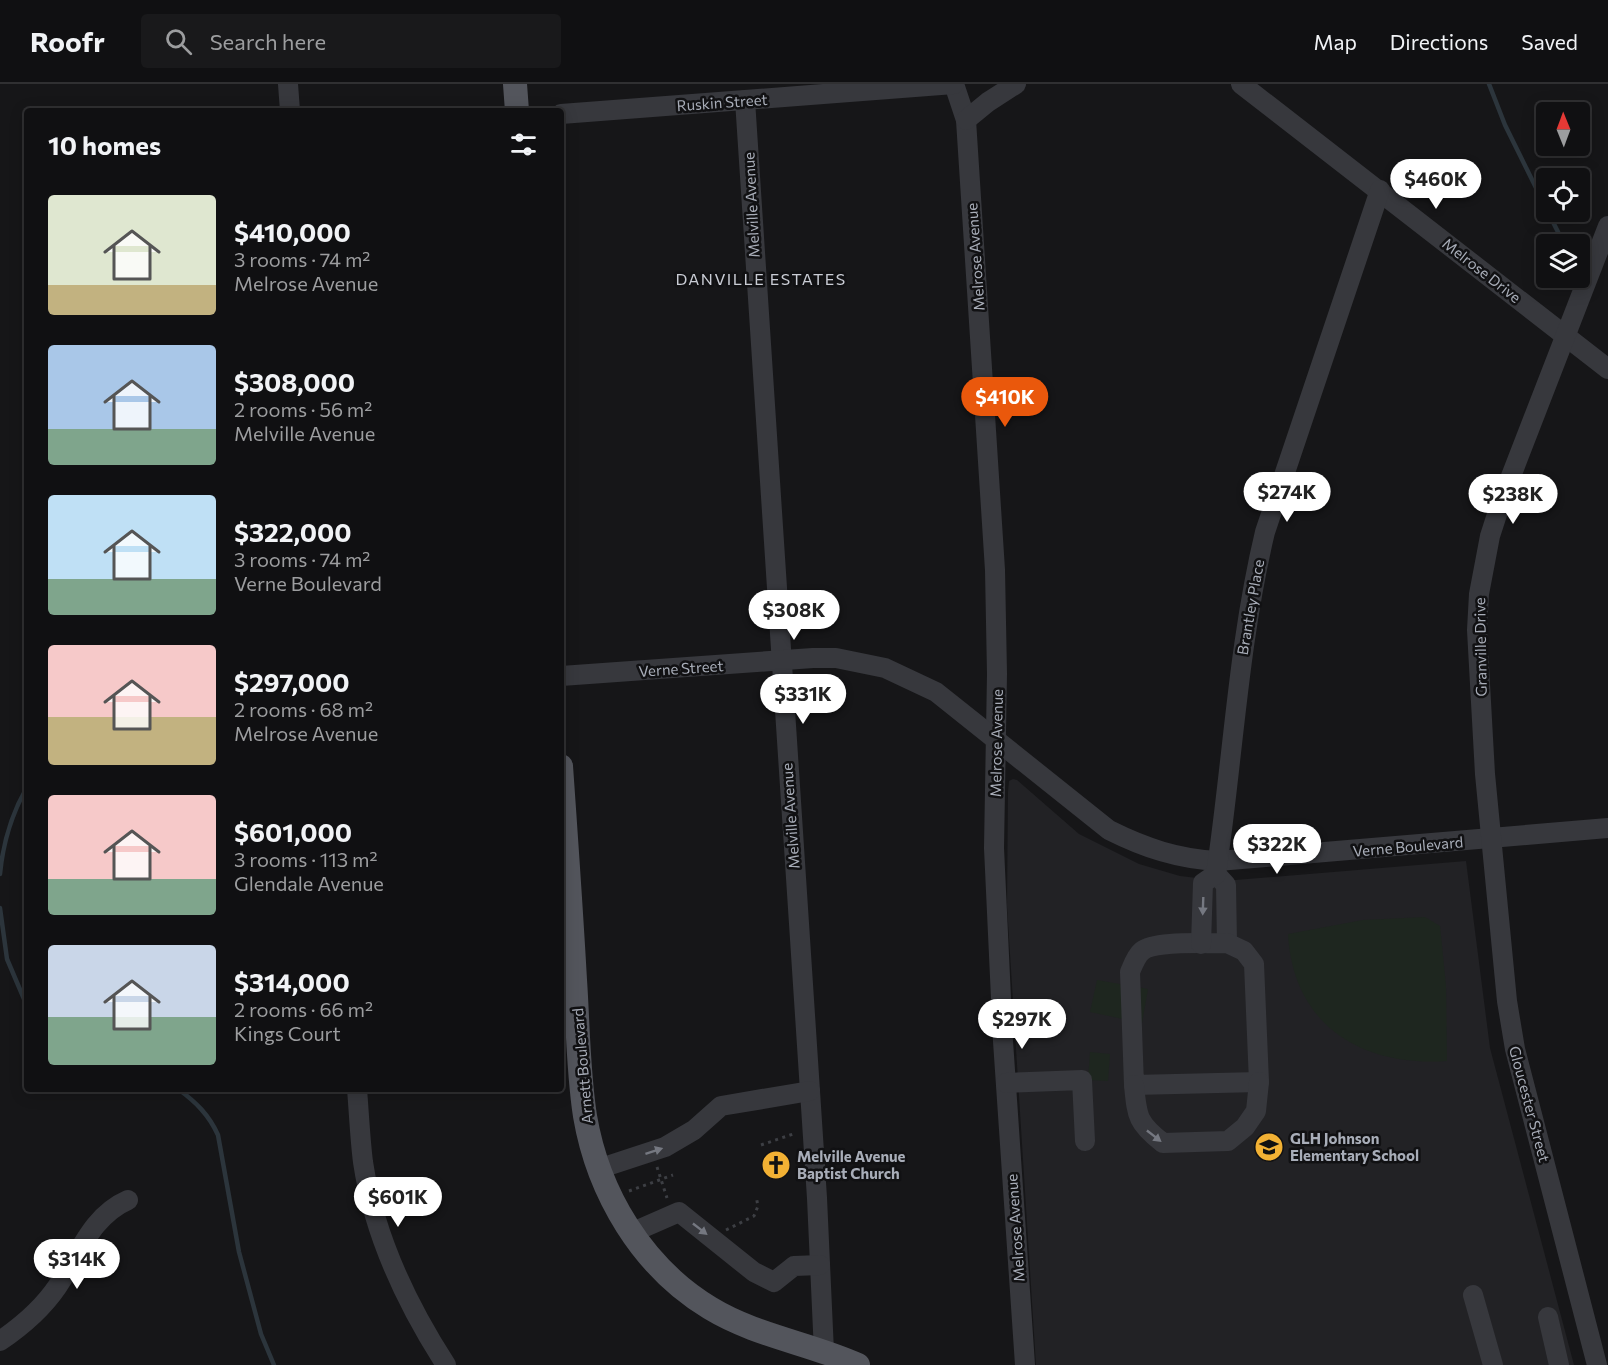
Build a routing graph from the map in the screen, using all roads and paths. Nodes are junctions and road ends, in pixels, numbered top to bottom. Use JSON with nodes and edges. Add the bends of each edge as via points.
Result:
{"nodes":[{"id":1,"x":288,"y":84,"type":"edge"},
{"id":2,"x":515,"y":84,"type":"edge"},
{"id":3,"x":954,"y":84,"type":"edge"},
{"id":4,"x":1016,"y":84,"type":"edge"},
{"id":5,"x":1241,"y":84,"type":"edge"},
{"id":6,"x":745,"y":100,"type":"junction"},
{"id":7,"x":290,"y":108,"type":"edge"},
{"id":8,"x":517,"y":108,"type":"edge"},
{"id":9,"x":564,"y":114,"type":"edge"},
{"id":10,"x":966,"y":120,"type":"junction"},
{"id":11,"x":1380,"y":190,"type":"junction"},
{"id":12,"x":1608,"y":226,"type":"edge"},
{"id":13,"x":1566,"y":336,"type":"junction"},
{"id":14,"x":1608,"y":369,"type":"edge"},
{"id":15,"x":780,"y":661,"type":"junction"},
{"id":16,"x":564,"y":676,"type":"edge"},
{"id":17,"x":995,"y":737,"type":"junction"},
{"id":18,"x":564,"y":811,"type":"edge"},
{"id":19,"x":1608,"y":828,"type":"edge"},
{"id":20,"x":1491,"y":838,"type":"junction"},
{"id":21,"x":1217,"y":867,"type":"junction"},
{"id":22,"x":1227,"y":943,"type":"junction"},
{"id":23,"x":1201,"y":944,"type":"junction"},
{"id":24,"x":1258,"y":1082,"type":"junction"},
{"id":25,"x":1006,"y":1083,"type":"junction"},
{"id":26,"x":1134,"y":1085,"type":"junction"},
{"id":27,"x":810,"y":1091,"type":"junction"},
{"id":28,"x":357,"y":1092,"type":"edge"},
{"id":29,"x":813,"y":1131,"type":"junction"},
{"id":30,"x":1085,"y":1141,"type":"dead end"},
{"id":31,"x":761,"y":1145,"type":"dead end"},
{"id":32,"x":653,"y":1151,"type":"junction"},
{"id":33,"x":598,"y":1169,"type":"junction"},
{"id":34,"x":673,"y":1175,"type":"dead end"},
{"id":35,"x":660,"y":1179,"type":"junction"},
{"id":36,"x":756,"y":1196,"type":"dead end"},
{"id":37,"x":611,"y":1197,"type":"junction"},
{"id":38,"x":128,"y":1200,"type":"dead end"},
{"id":39,"x":674,"y":1215,"type":"junction"},
{"id":40,"x":631,"y":1233,"type":"junction"},
{"id":41,"x":710,"y":1237,"type":"junction"},
{"id":42,"x":820,"y":1265,"type":"junction"},
{"id":43,"x":1473,"y":1295,"type":"dead end"},
{"id":44,"x":1548,"y":1317,"type":"dead end"},
{"id":45,"x":0,"y":1341,"type":"edge"},
{"id":46,"x":824,"y":1352,"type":"junction"},
{"id":47,"x":446,"y":1365,"type":"edge"},
{"id":48,"x":858,"y":1365,"type":"edge"},
{"id":49,"x":1025,"y":1365,"type":"edge"},
{"id":50,"x":1493,"y":1365,"type":"edge"},
{"id":51,"x":1559,"y":1365,"type":"edge"},
{"id":52,"x":1597,"y":1365,"type":"edge"}],
"edges":[{"from":1,"to":7,"type":"street"},
{"from":2,"to":8,"type":"main road"},
{"from":3,"to":6,"type":"street","name":"Ruskin Street"},
{"from":3,"to":10,"type":"street"},
{"from":4,"to":10,"type":"street"},
{"from":5,"to":11,"type":"street","name":"Melrose Drive"},
{"from":6,"to":9,"type":"street","name":"Ruskin Street"},
{"from":6,"to":15,"type":"street","name":"Melville Avenue"},
{"from":10,"to":17,"type":"street","name":"Melrose Avenue","via":[[995,570]]},
{"from":11,"to":13,"type":"street","name":"Melrose Drive"},
{"from":11,"to":21,"type":"street","name":"Brantley Place","via":[[1265,532],[1241,656]]},
{"from":12,"to":13,"type":"street","name":"Granville Drive"},
{"from":13,"to":14,"type":"street","name":"Melrose Drive"},
{"from":13,"to":20,"type":"street","name":"Granville Drive","via":[[1501,502],[1482,574],[1477,630]]},
{"from":15,"to":16,"type":"street","name":"Verne Street"},
{"from":15,"to":17,"type":"street","name":"Verne Street","via":[[836,658],[885,668],[936,692]]},
{"from":15,"to":27,"type":"street","name":"Melville Avenue"},
{"from":17,"to":21,"type":"street","name":"Verne Boulevard","via":[[1109,830],[1140,845]]},
{"from":17,"to":25,"type":"street","name":"Melrose Avenue","via":[[994,848]]},
{"from":18,"to":33,"type":"main road","name":"Arnett Boulevard","via":[[584,1113]]},
{"from":19,"to":20,"type":"street","name":"Verne Boulevard"},
{"from":20,"to":21,"type":"street","name":"Verne Boulevard"},
{"from":20,"to":52,"type":"street","name":"Gloucester Street","via":[[1515,1049]]},
{"from":21,"to":22,"type":"street","via":[[1226,885]]},
{"from":21,"to":23,"type":"street","one_way":true,"via":[[1203,883]]},
{"from":22,"to":23,"type":"street"},
{"from":22,"to":24,"type":"street","via":[[1244,951],[1254,964]]},
{"from":23,"to":26,"type":"street","via":[[1154,946],[1142,951],[1135,961],[1130,972]]},
{"from":24,"to":26,"type":"street"},
{"from":26,"to":24,"type":"street","one_way":true,"via":[[1137,1116],[1162,1143],[1228,1141],[1256,1111]]},
{"from":25,"to":30,"type":"street","via":[[1082,1080]]},
{"from":25,"to":49,"type":"street","name":"Melrose Avenue"},
{"from":27,"to":29,"type":"street","name":"Melville Avenue"},
{"from":32,"to":27,"type":"street","one_way":true,"via":[[694,1130],[721,1107]]},
{"from":28,"to":47,"type":"street","via":[[363,1162],[382,1240],[398,1281]]},
{"from":29,"to":31,"type":"path"},
{"from":29,"to":42,"type":"street","name":"Melville Avenue"},
{"from":32,"to":33,"type":"street"},
{"from":32,"to":35,"type":"path"},
{"from":33,"to":37,"type":"main road","name":"Arnett Boulevard"},
{"from":34,"to":35,"type":"path"},
{"from":35,"to":37,"type":"path"},
{"from":35,"to":39,"type":"path"},
{"from":36,"to":41,"type":"path","via":[[754,1216]]},
{"from":37,"to":40,"type":"main road","name":"Arnett Boulevard"},
{"from":38,"to":45,"type":"street","via":[[95,1224],[57,1288],[40,1308]]},
{"from":39,"to":40,"type":"street"},
{"from":39,"to":41,"type":"street","one_way":true,"via":[[679,1212]]},
{"from":40,"to":46,"type":"main road","name":"Arnett Boulevard","via":[[659,1266],[708,1307],[766,1335]]},
{"from":41,"to":42,"type":"street","via":[[754,1272],[774,1282],[794,1266]]},
{"from":42,"to":46,"type":"street","name":"Melville Avenue"},
{"from":43,"to":50,"type":"street"},
{"from":44,"to":51,"type":"street"},
{"from":46,"to":48,"type":"main road","name":"Arnett Boulevard"}]}
